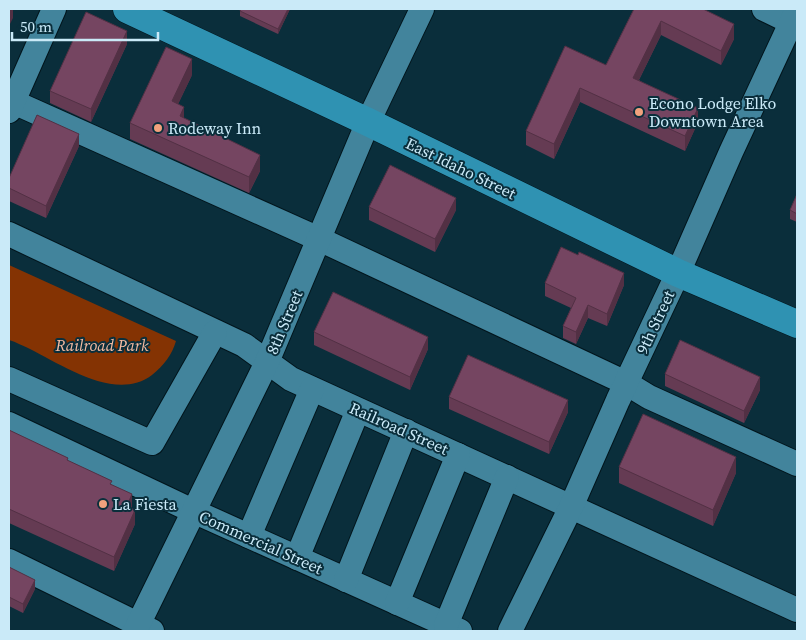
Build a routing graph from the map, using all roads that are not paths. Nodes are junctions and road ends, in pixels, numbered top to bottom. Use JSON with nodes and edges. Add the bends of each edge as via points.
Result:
{"nodes":[{"id":1,"x":54,"y":9,"type":"edge"},
{"id":2,"x":127,"y":9,"type":"edge"},
{"id":3,"x":422,"y":9,"type":"edge"},
{"id":4,"x":764,"y":9,"type":"edge"},
{"id":5,"x":796,"y":19,"type":"edge"},
{"id":6,"x":10,"y":104,"type":"edge"},
{"id":7,"x":368,"y":122,"type":"junction"},
{"id":8,"x":9,"y":234,"type":"edge"},
{"id":9,"x":319,"y":239,"type":"junction"},
{"id":10,"x":678,"y":273,"type":"junction"},
{"id":11,"x":797,"y":324,"type":"edge"},
{"id":12,"x":215,"y":332,"type":"junction"},
{"id":13,"x":267,"y":362,"type":"junction"},
{"id":14,"x":9,"y":379,"type":"edge"},
{"id":15,"x":626,"y":383,"type":"junction"},
{"id":16,"x":312,"y":389,"type":"junction"},
{"id":17,"x":358,"y":410,"type":"junction"},
{"id":18,"x":9,"y":424,"type":"edge"},
{"id":19,"x":406,"y":431,"type":"junction"},
{"id":20,"x":458,"y":455,"type":"junction"},
{"id":21,"x":797,"y":464,"type":"edge"},
{"id":22,"x":507,"y":477,"type":"junction"},
{"id":23,"x":572,"y":506,"type":"junction"},
{"id":24,"x":193,"y":511,"type":"junction"},
{"id":25,"x":249,"y":536,"type":"junction"},
{"id":26,"x":297,"y":558,"type":"junction"},
{"id":27,"x":9,"y":561,"type":"edge"},
{"id":28,"x":346,"y":580,"type":"junction"},
{"id":29,"x":397,"y":603,"type":"junction"},
{"id":30,"x":797,"y":610,"type":"edge"},
{"id":31,"x":453,"y":628,"type":"edge"},
{"id":32,"x":142,"y":629,"type":"edge"},
{"id":33,"x":510,"y":631,"type":"edge"}],
"edges":[{"from":1,"to":6,"type":"street"},
{"from":2,"to":7,"type":"main road","name":"East Idaho Street"},
{"from":3,"to":7,"type":"street","name":"8th Street"},
{"from":4,"to":5,"type":"street"},
{"from":5,"to":10,"type":"street","name":"9th Street","via":[[731,152]]},
{"from":6,"to":9,"type":"street"},
{"from":7,"to":9,"type":"street","name":"8th Street"},
{"from":7,"to":10,"type":"main road","name":"East Idaho Street"},
{"from":8,"to":12,"type":"street","name":"Railroad Street"},
{"from":9,"to":13,"type":"street","name":"8th Street"},
{"from":9,"to":15,"type":"street"},
{"from":10,"to":11,"type":"main road","name":"East Idaho Street"},
{"from":10,"to":15,"type":"street","name":"9th Street"},
{"from":12,"to":13,"type":"street","name":"Railroad Street","via":[[244,345]]},
{"from":12,"to":14,"type":"street","via":[[152,443]]},
{"from":13,"to":16,"type":"street","name":"Railroad Street"},
{"from":13,"to":24,"type":"street","name":"8th Street"},
{"from":15,"to":21,"type":"street","via":[[648,397]]},
{"from":15,"to":23,"type":"street","name":"9th Street"},
{"from":16,"to":17,"type":"street","name":"Railroad Street"},
{"from":16,"to":25,"type":"street"},
{"from":17,"to":19,"type":"street","name":"Railroad Street"},
{"from":17,"to":26,"type":"street"},
{"from":18,"to":24,"type":"street","name":"Commercial Street"},
{"from":19,"to":20,"type":"street","name":"Railroad Street"},
{"from":19,"to":28,"type":"street"},
{"from":20,"to":22,"type":"street","name":"Railroad Street"},
{"from":20,"to":29,"type":"street"},
{"from":22,"to":23,"type":"street","name":"Railroad Street"},
{"from":22,"to":31,"type":"street"},
{"from":23,"to":30,"type":"street","name":"Railroad Street"},
{"from":23,"to":33,"type":"street","name":"9th Street"},
{"from":24,"to":25,"type":"street","name":"Commercial Street"},
{"from":24,"to":32,"type":"street","name":"8th Street"},
{"from":25,"to":26,"type":"street","name":"Commercial Street"},
{"from":26,"to":28,"type":"street","name":"Commercial Street"},
{"from":27,"to":32,"type":"street"},
{"from":28,"to":29,"type":"street","name":"Commercial Street"},
{"from":29,"to":31,"type":"street","name":"Commercial Street"}]}
